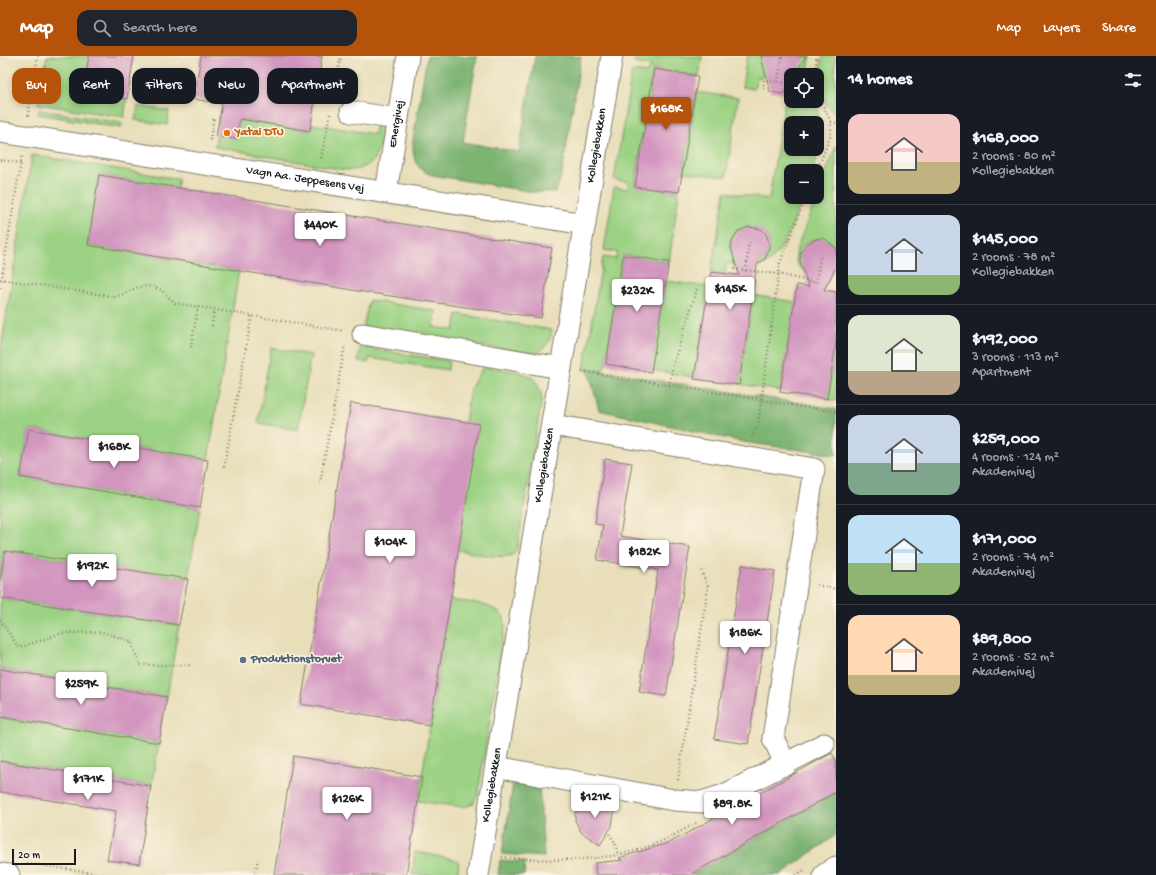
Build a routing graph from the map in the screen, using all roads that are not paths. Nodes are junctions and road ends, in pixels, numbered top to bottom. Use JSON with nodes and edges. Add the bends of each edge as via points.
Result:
{"nodes":[{"id":1,"x":408,"y":56,"type":"edge"},
{"id":2,"x":612,"y":56,"type":"edge"},
{"id":3,"x":351,"y":112,"type":"dead end"},
{"id":4,"x":398,"y":119,"type":"junction"},
{"id":5,"x":0,"y":132,"type":"edge"},
{"id":6,"x":386,"y":192,"type":"junction"},
{"id":7,"x":585,"y":224,"type":"junction"},
{"id":8,"x":355,"y":332,"type":"road end"},
{"id":9,"x":561,"y":368,"type":"junction"},
{"id":10,"x":552,"y":425,"type":"junction"},
{"id":11,"x":824,"y":744,"type":"dead end"},
{"id":12,"x":786,"y":765,"type":"junction"},
{"id":13,"x":496,"y":767,"type":"junction"},
{"id":14,"x":480,"y":865,"type":"edge"},
{"id":15,"x":836,"y":867,"type":"edge"},
{"id":16,"x":16,"y":869,"type":"edge"},
{"id":17,"x":0,"y":874,"type":"edge"},
{"id":18,"x":824,"y":875,"type":"edge"}],
"edges":[{"from":1,"to":4,"type":"street","name":"Energivej"},
{"from":2,"to":7,"type":"street","name":"Kollegiebakken"},
{"from":3,"to":4,"type":"street"},
{"from":4,"to":6,"type":"street","name":"Energivej"},
{"from":5,"to":6,"type":"street","name":"Vagn Aa. Jeppesens Vej"},
{"from":6,"to":7,"type":"street","name":"Vagn Aa. Jeppesens Vej"},
{"from":7,"to":9,"type":"street","name":"Kollegiebakken"},
{"from":8,"to":9,"type":"street"},
{"from":9,"to":10,"type":"street","name":"Kollegiebakken"},
{"from":10,"to":12,"type":"street","via":[[814,469],[773,738]]},
{"from":10,"to":13,"type":"street","name":"Kollegiebakken"},
{"from":11,"to":12,"type":"street"},
{"from":12,"to":13,"type":"street","via":[[724,795],[702,802],[674,800]]},
{"from":13,"to":14,"type":"street","name":"Kollegiebakken"},
{"from":15,"to":18,"type":"street"},
{"from":16,"to":17,"type":"street"}]}
